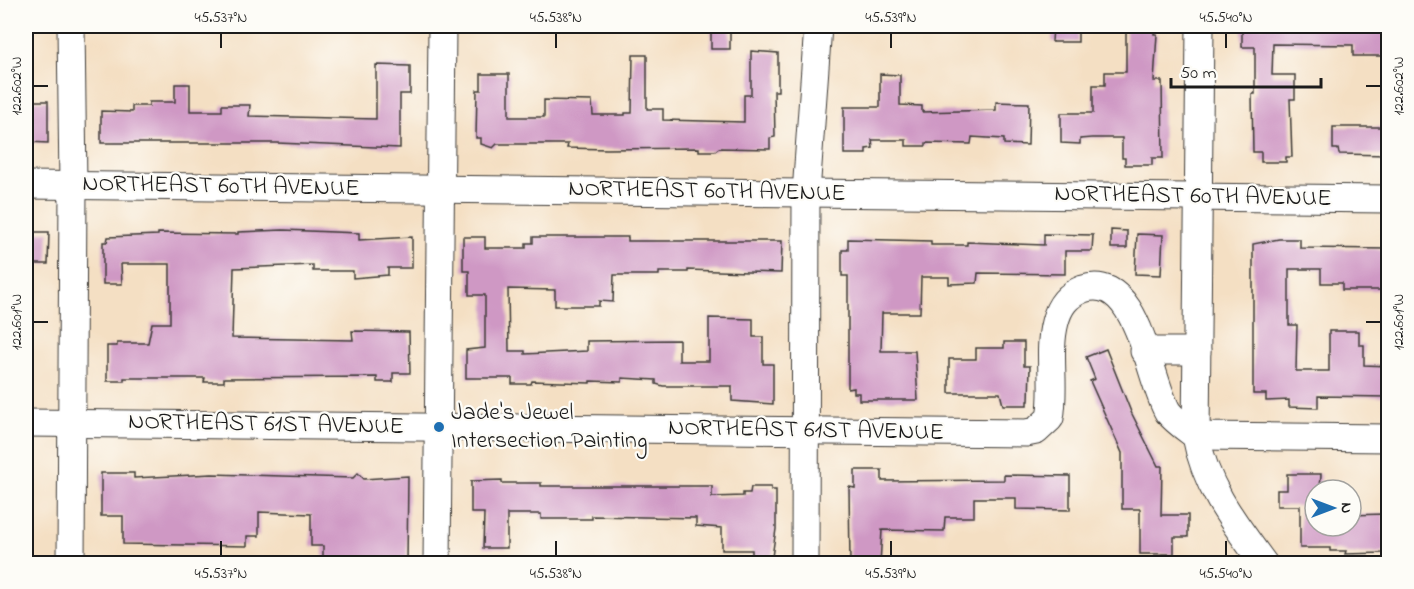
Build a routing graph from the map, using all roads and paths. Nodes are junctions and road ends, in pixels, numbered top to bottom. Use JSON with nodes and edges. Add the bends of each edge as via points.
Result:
{"nodes":[{"id":1,"x":71,"y":26,"type":"edge"},
{"id":2,"x":442,"y":26,"type":"edge"},
{"id":3,"x":818,"y":26,"type":"edge"},
{"id":4,"x":1200,"y":26,"type":"edge"},
{"id":5,"x":26,"y":185,"type":"edge"},
{"id":6,"x":74,"y":185,"type":"junction"},
{"id":7,"x":439,"y":189,"type":"junction"},
{"id":8,"x":806,"y":193,"type":"junction"},
{"id":9,"x":1199,"y":196,"type":"junction"},
{"id":10,"x":1389,"y":199,"type":"edge"},
{"id":11,"x":1144,"y":351,"type":"junction"},
{"id":12,"x":1197,"y":351,"type":"junction"},
{"id":13,"x":26,"y":423,"type":"edge"},
{"id":14,"x":71,"y":423,"type":"junction"},
{"id":15,"x":439,"y":427,"type":"junction"},
{"id":16,"x":806,"y":432,"type":"junction"},
{"id":17,"x":1196,"y":436,"type":"junction"},
{"id":18,"x":1389,"y":438,"type":"edge"},
{"id":19,"x":71,"y":564,"type":"edge"},
{"id":20,"x":437,"y":564,"type":"edge"},
{"id":21,"x":805,"y":564,"type":"edge"},
{"id":22,"x":1264,"y":564,"type":"edge"}],
"edges":[{"from":1,"to":6,"type":"street"},
{"from":2,"to":7,"type":"street"},
{"from":3,"to":8,"type":"street"},
{"from":4,"to":9,"type":"street"},
{"from":5,"to":6,"type":"street","name":"NORTHEAST 60TH AVENUE"},
{"from":6,"to":7,"type":"street","name":"NORTHEAST 60TH AVENUE"},
{"from":6,"to":14,"type":"street"},
{"from":7,"to":8,"type":"street","name":"NORTHEAST 60TH AVENUE"},
{"from":7,"to":15,"type":"street"},
{"from":8,"to":9,"type":"street","name":"NORTHEAST 60TH AVENUE"},
{"from":8,"to":16,"type":"street"},
{"from":9,"to":10,"type":"street","name":"NORTHEAST 60TH AVENUE"},
{"from":9,"to":12,"type":"street"},
{"from":11,"to":12,"type":"street"},
{"from":11,"to":16,"type":"street","name":"NORTHEAST 61ST AVENUE","via":[[1132,313],[1121,297],[1097,287],[1084,289],[1070,295],[1057,314],[1050,418],[1036,431]]},
{"from":11,"to":17,"type":"street","name":"NORTHEAST 61ST AVENUE","via":[[1169,413]]},
{"from":12,"to":17,"type":"street"},
{"from":13,"to":14,"type":"street","name":"NORTHEAST 61ST AVENUE"},
{"from":14,"to":15,"type":"street","name":"NORTHEAST 61ST AVENUE"},
{"from":14,"to":19,"type":"street"},
{"from":15,"to":16,"type":"street","name":"NORTHEAST 61ST AVENUE"},
{"from":15,"to":20,"type":"street"},
{"from":16,"to":21,"type":"street"},
{"from":17,"to":18,"type":"street"},
{"from":17,"to":22,"type":"street","via":[[1201,463],[1213,490]]}]}
